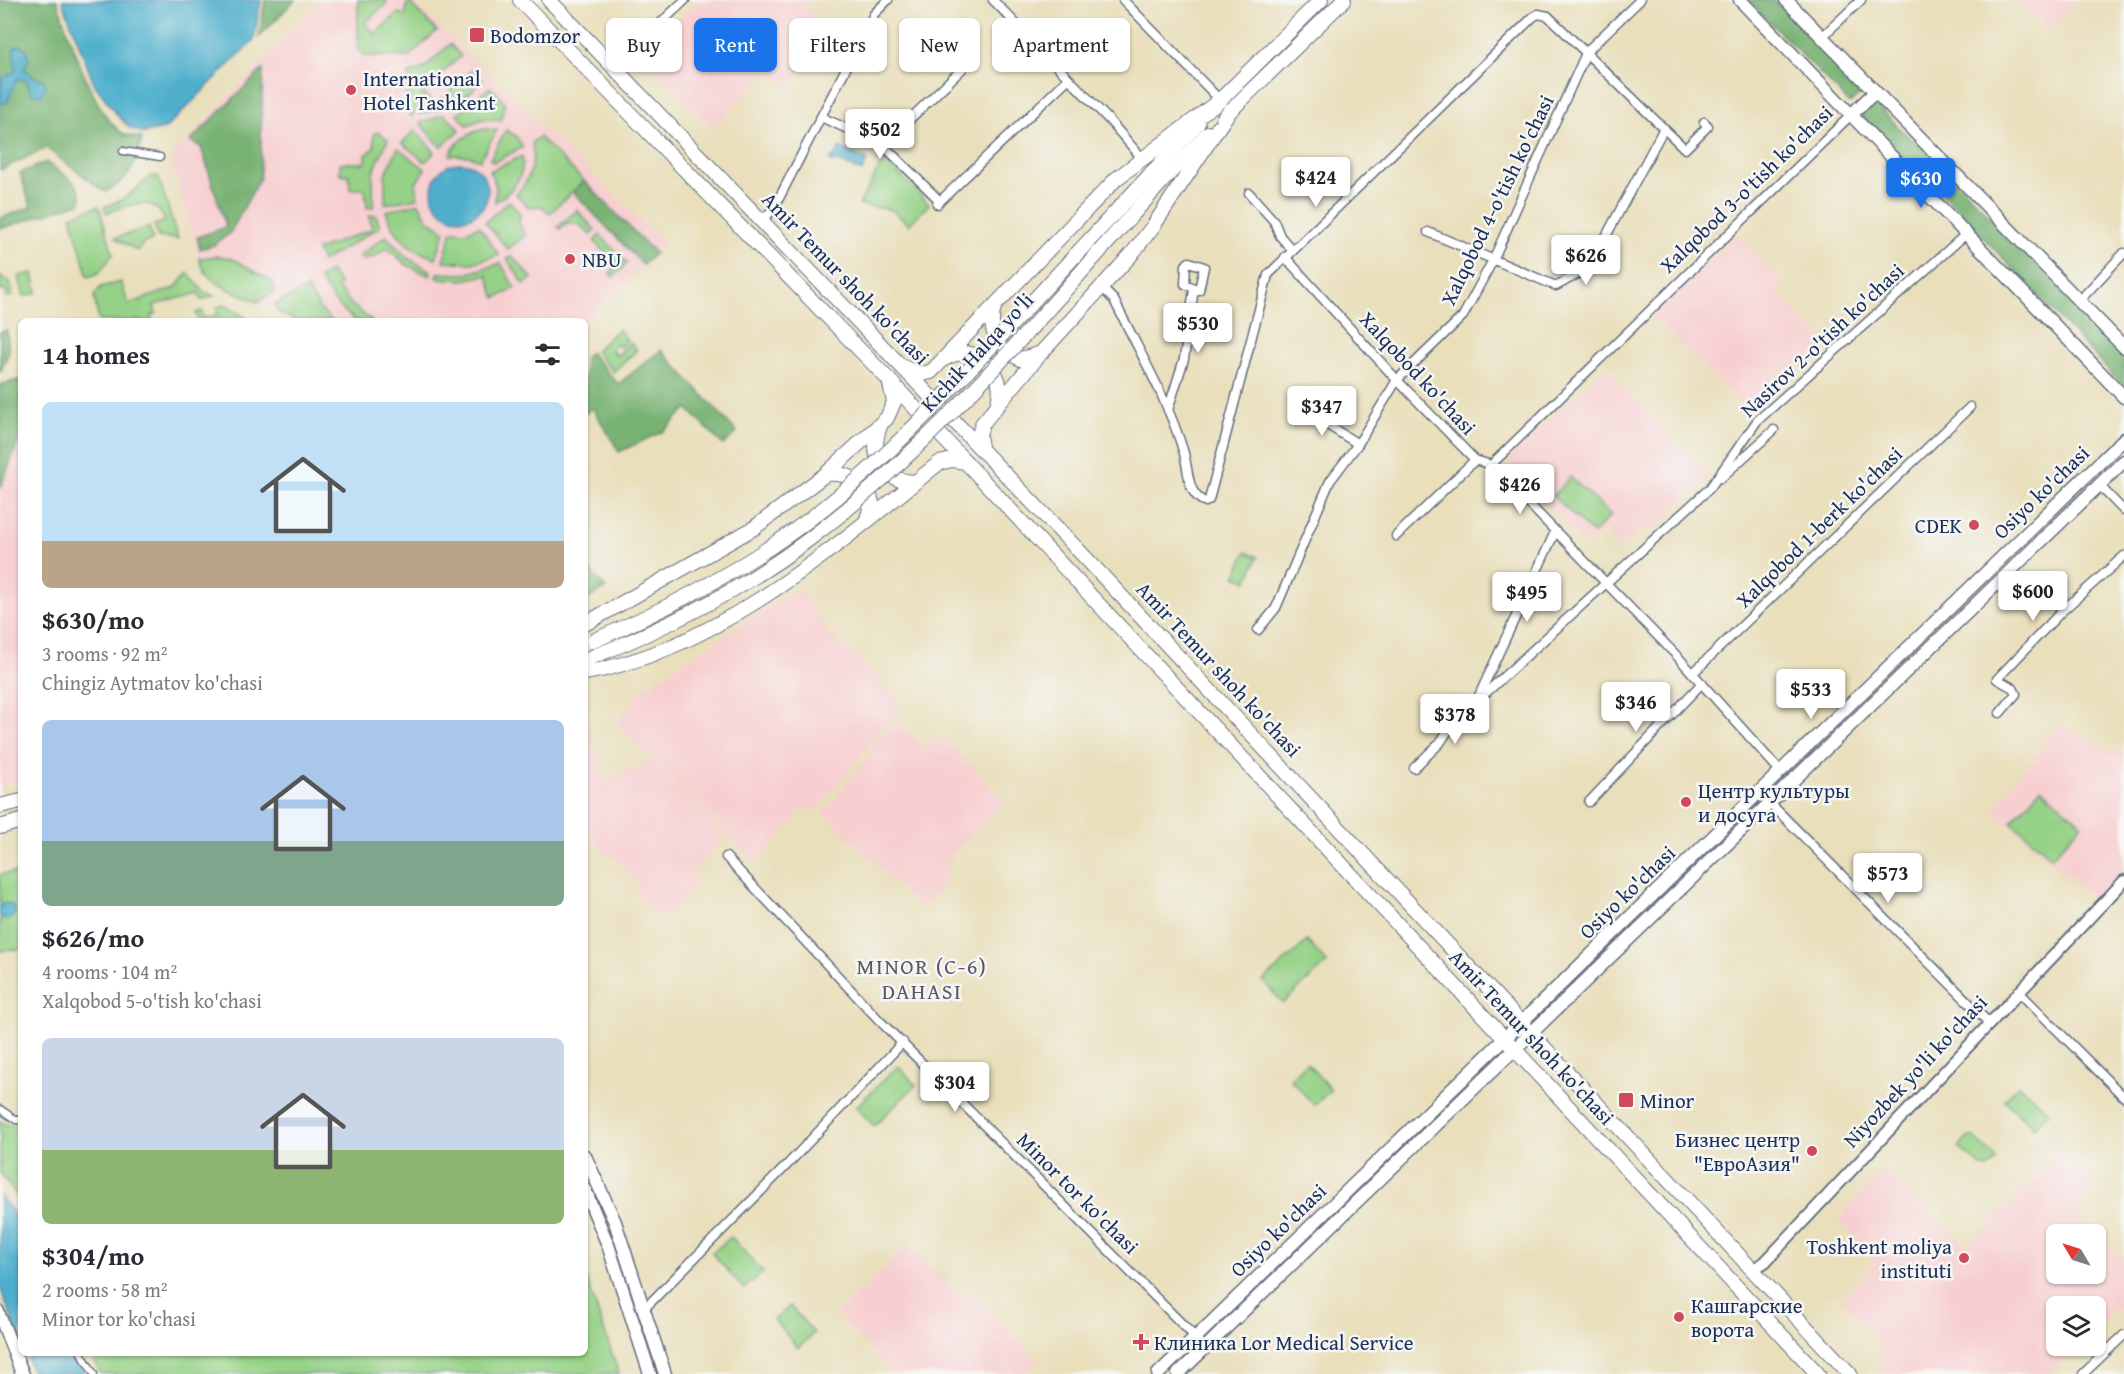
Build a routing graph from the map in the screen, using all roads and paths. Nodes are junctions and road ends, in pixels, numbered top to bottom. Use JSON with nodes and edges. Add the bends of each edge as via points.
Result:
{"nodes":[{"id":1,"x":520,"y":0,"type":"edge"},
{"id":2,"x":549,"y":0,"type":"edge"},
{"id":3,"x":685,"y":0,"type":"edge"},
{"id":4,"x":888,"y":0,"type":"edge"},
{"id":5,"x":993,"y":0,"type":"edge"},
{"id":6,"x":1123,"y":0,"type":"edge"},
{"id":7,"x":1321,"y":0,"type":"edge"},
{"id":8,"x":1344,"y":0,"type":"edge"},
{"id":9,"x":1640,"y":0,"type":"edge"},
{"id":10,"x":1740,"y":0,"type":"edge"},
{"id":11,"x":1786,"y":0,"type":"edge"},
{"id":12,"x":1861,"y":0,"type":"edge"},
{"id":13,"x":666,"y":18,"type":"edge"},
{"id":14,"x":1822,"y":37,"type":"junction"},
{"id":15,"x":1587,"y":51,"type":"junction"},
{"id":16,"x":606,"y":59,"type":"edge"},
{"id":17,"x":619,"y":72,"type":"edge"},
{"id":18,"x":959,"y":72,"type":"edge"},
{"id":19,"x":1068,"y":79,"type":"junction"},
{"id":20,"x":1875,"y":92,"type":"junction"},
{"id":21,"x":1225,"y":105,"type":"junction"},
{"id":22,"x":656,"y":111,"type":"junction"},
{"id":23,"x":1851,"y":115,"type":"junction"},
{"id":24,"x":821,"y":117,"type":"junction"},
{"id":25,"x":1704,"y":122,"type":"dead end"},
{"id":26,"x":641,"y":125,"type":"junction"},
{"id":27,"x":1664,"y":128,"type":"junction"},
{"id":28,"x":884,"y":145,"type":"junction"},
{"id":29,"x":123,"y":151,"type":"dead end"},
{"id":30,"x":1138,"y":154,"type":"junction"},
{"id":31,"x":160,"y":157,"type":"dead end"},
{"id":32,"x":1164,"y":170,"type":"junction"},
{"id":33,"x":1249,"y":194,"type":"dead end"},
{"id":34,"x":762,"y":221,"type":"junction"},
{"id":35,"x":1428,"y":232,"type":"dead end"},
{"id":36,"x":1966,"y":234,"type":"junction"},
{"id":37,"x":1292,"y":250,"type":"junction"},
{"id":38,"x":2124,"y":253,"type":"edge"},
{"id":39,"x":1285,"y":257,"type":"junction"},
{"id":40,"x":1493,"y":260,"type":"junction"},
{"id":41,"x":1102,"y":288,"type":"junction"},
{"id":42,"x":1194,"y":289,"type":"dead end"},
{"id":43,"x":2079,"y":301,"type":"junction"},
{"id":44,"x":994,"y":308,"type":"junction"},
{"id":45,"x":2124,"y":347,"type":"edge"},
{"id":46,"x":1041,"y":353,"type":"junction"},
{"id":47,"x":945,"y":358,"type":"junction"},
{"id":48,"x":903,"y":367,"type":"junction"},
{"id":49,"x":889,"y":380,"type":"junction"},
{"id":50,"x":1397,"y":380,"type":"junction"},
{"id":51,"x":2124,"y":397,"type":"edge"},
{"id":52,"x":996,"y":407,"type":"junction"},
{"id":53,"x":1299,"y":407,"type":"dead end"},
{"id":54,"x":1970,"y":407,"type":"dead end"},
{"id":55,"x":1168,"y":410,"type":"junction"},
{"id":56,"x":880,"y":426,"type":"junction"},
{"id":57,"x":1774,"y":430,"type":"dead end"},
{"id":58,"x":2124,"y":439,"type":"edge"},
{"id":59,"x":1358,"y":444,"type":"junction"},
{"id":60,"x":981,"y":447,"type":"junction"},
{"id":61,"x":1476,"y":460,"type":"junction"},
{"id":62,"x":2124,"y":460,"type":"edge"},
{"id":63,"x":966,"y":462,"type":"junction"},
{"id":64,"x":1491,"y":465,"type":"junction"},
{"id":65,"x":826,"y":474,"type":"junction"},
{"id":66,"x":915,"y":482,"type":"junction"},
{"id":67,"x":2099,"y":485,"type":"junction"},
{"id":68,"x":1710,"y":488,"type":"junction"},
{"id":69,"x":2124,"y":511,"type":"edge"},
{"id":70,"x":865,"y":523,"type":"junction"},
{"id":71,"x":1555,"y":532,"type":"junction"},
{"id":72,"x":1396,"y":536,"type":"dead end"},
{"id":73,"x":2124,"y":556,"type":"edge"},
{"id":74,"x":1605,"y":582,"type":"junction"},
{"id":75,"x":1126,"y":600,"type":"junction"},
{"id":76,"x":1110,"y":616,"type":"junction"},
{"id":77,"x":588,"y":622,"type":"edge"},
{"id":78,"x":1258,"y":630,"type":"dead end"},
{"id":79,"x":589,"y":643,"type":"edge"},
{"id":80,"x":591,"y":658,"type":"edge"},
{"id":81,"x":588,"y":672,"type":"edge"},
{"id":82,"x":1693,"y":673,"type":"junction"},
{"id":83,"x":1702,"y":683,"type":"junction"},
{"id":84,"x":1476,"y":702,"type":"junction"},
{"id":85,"x":2000,"y":714,"type":"dead end"},
{"id":86,"x":1414,"y":768,"type":"dead end"},
{"id":87,"x":1780,"y":771,"type":"junction"},
{"id":88,"x":1589,"y":802,"type":"dead end"},
{"id":89,"x":1769,"y":802,"type":"junction"},
{"id":90,"x":11,"y":803,"type":"edge"},
{"id":91,"x":18,"y":820,"type":"edge"},
{"id":92,"x":18,"y":822,"type":"edge"},
{"id":93,"x":0,"y":827,"type":"edge"},
{"id":94,"x":726,"y":857,"type":"dead end"},
{"id":95,"x":1386,"y":878,"type":"junction"},
{"id":96,"x":2123,"y":883,"type":"edge"},
{"id":97,"x":1371,"y":896,"type":"junction"},
{"id":98,"x":2018,"y":991,"type":"junction"},
{"id":99,"x":1990,"y":1024,"type":"junction"},
{"id":100,"x":1524,"y":1028,"type":"junction"},
{"id":101,"x":903,"y":1042,"type":"junction"},
{"id":102,"x":1508,"y":1043,"type":"junction"},
{"id":103,"x":2124,"y":1096,"type":"edge"},
{"id":104,"x":0,"y":1109,"type":"edge"},
{"id":105,"x":18,"y":1120,"type":"edge"},
{"id":106,"x":588,"y":1163,"type":"edge"},
{"id":107,"x":588,"y":1198,"type":"edge"},
{"id":108,"x":1752,"y":1270,"type":"junction"},
{"id":109,"x":1733,"y":1285,"type":"junction"},
{"id":110,"x":645,"y":1308,"type":"junction"},
{"id":111,"x":0,"y":1309,"type":"edge"},
{"id":112,"x":0,"y":1321,"type":"edge"},
{"id":113,"x":2124,"y":1335,"type":"edge"},
{"id":114,"x":1195,"y":1337,"type":"junction"},
{"id":115,"x":1205,"y":1348,"type":"junction"},
{"id":116,"x":18,"y":1354,"type":"edge"},
{"id":117,"x":19,"y":1356,"type":"edge"},
{"id":118,"x":83,"y":1356,"type":"edge"},
{"id":119,"x":20,"y":1374,"type":"edge"},
{"id":120,"x":26,"y":1374,"type":"edge"},
{"id":121,"x":94,"y":1374,"type":"edge"},
{"id":122,"x":650,"y":1374,"type":"edge"},
{"id":123,"x":665,"y":1374,"type":"edge"},
{"id":124,"x":1158,"y":1374,"type":"edge"},
{"id":125,"x":1178,"y":1374,"type":"edge"},
{"id":126,"x":1818,"y":1374,"type":"edge"},
{"id":127,"x":1850,"y":1374,"type":"edge"},
{"id":128,"x":2083,"y":1374,"type":"edge"}],
"edges":[{"from":1,"to":26,"type":"main road","name":"Amir Temur shoh ko'chasi"},
{"from":2,"to":16,"type":"main road","name":"Amir Temur shoh ko'chasi"},
{"from":3,"to":13,"type":"street"},
{"from":4,"to":24,"type":"street","via":[[874,14]]},
{"from":5,"to":19,"type":"street"},
{"from":6,"to":21,"type":"street"},
{"from":7,"to":21,"type":"main road","name":"Kichik Halqa yo'li"},
{"from":8,"to":21,"type":"main road","name":"Kichik Halqa yo'li"},
{"from":9,"to":15,"type":"street","name":"Xalqobod 4-o'tish ko'chasi"},
{"from":10,"to":23,"type":"main road"},
{"from":11,"to":14,"type":"main road"},
{"from":12,"to":14,"type":"street"},
{"from":14,"to":20,"type":"main road"},
{"from":15,"to":27,"type":"street"},
{"from":15,"to":37,"type":"street","via":[[1548,16],[1533,17]]},
{"from":15,"to":40,"type":"street","name":"Xalqobod 4-o'tish ko'chasi"},
{"from":17,"to":22,"type":"main road","name":"Amir Temur shoh ko'chasi"},
{"from":18,"to":28,"type":"street"},
{"from":19,"to":28,"type":"street","via":[[938,202]]},
{"from":19,"to":30,"type":"street"},
{"from":20,"to":23,"type":"main road","name":"Xalqobod 3-o'tish ko'chasi"},
{"from":20,"to":43,"type":"main road"},
{"from":21,"to":30,"type":"main road"},
{"from":21,"to":32,"type":"main road","name":"Kichik Halqa yo'li"},
{"from":21,"to":41,"type":"main road","via":[[1158,221]]},
{"from":22,"to":26,"type":"main road"},
{"from":22,"to":34,"type":"main road","name":"Amir Temur shoh ko'chasi"},
{"from":23,"to":36,"type":"main road"},
{"from":23,"to":64,"type":"street","name":"Xalqobod 3-o'tish ko'chasi"},
{"from":24,"to":28,"type":"street"},
{"from":24,"to":34,"type":"street","via":[[774,208]]},
{"from":25,"to":27,"type":"street","via":[[1708,127],[1686,148]]},
{"from":26,"to":49,"type":"main road","name":"Amir Temur shoh ko'chasi"},
{"from":27,"to":40,"type":"street","via":[[1586,271],[1554,287]]},
{"from":29,"to":31,"type":"street"},
{"from":30,"to":44,"type":"main road"},
{"from":32,"to":79,"type":"main road","name":"Kichik Halqa yo'li","bridge":true,"via":[[847,489],[799,527],[734,569],[664,610]]},
{"from":32,"to":80,"type":"main road","name":"Kichik Halqa yo'li","bridge":true,"via":[[958,404],[832,520],[776,562],[701,608]]},
{"from":33,"to":37,"type":"street","via":[[1274,221]]},
{"from":34,"to":48,"type":"main road","name":"Amir Temur shoh ko'chasi"},
{"from":35,"to":40,"type":"street"},
{"from":36,"to":51,"type":"main road"},
{"from":36,"to":68,"type":"street","name":"Nasirov 2-o'tish ko'chasi","via":[[1757,421]]},
{"from":37,"to":39,"type":"street"},
{"from":38,"to":43,"type":"street"},
{"from":39,"to":50,"type":"street","name":"Xalqobod ko'chasi"},
{"from":39,"to":55,"type":"street","via":[[1268,275],[1209,500],[1202,501],[1192,491],[1184,451]]},
{"from":40,"to":50,"type":"street","name":"Xalqobod 4-o'tish ko'chasi","via":[[1463,316]]},
{"from":41,"to":46,"type":"main road"},
{"from":41,"to":55,"type":"street","via":[[1114,300]]},
{"from":42,"to":55,"type":"street","via":[[1184,359]]},
{"from":43,"to":45,"type":"main road"},
{"from":44,"to":46,"type":"main road","via":[[991,327],[1002,347],[1021,360]]},
{"from":44,"to":47,"type":"main road"},
{"from":46,"to":52,"type":"main road"},
{"from":47,"to":48,"type":"main road","via":[[927,374],[916,374]]},
{"from":47,"to":52,"type":"main road","via":[[962,353],[987,363],[1000,382]]},
{"from":48,"to":60,"type":"main road","name":"Amir Temur shoh ko'chasi"},
{"from":49,"to":56,"type":"main road","via":[[894,402]]},
{"from":49,"to":63,"type":"main road","name":"Amir Temur shoh ko'chasi"},
{"from":50,"to":59,"type":"street","name":"Xalqobod 4-o'tish ko'chasi"},
{"from":50,"to":61,"type":"street","name":"Xalqobod ko'chasi"},
{"from":52,"to":60,"type":"main road","via":[[980,430]]},
{"from":53,"to":59,"type":"street"},
{"from":54,"to":82,"type":"street","name":"Xalqobod 1-berk ko'chasi"},
{"from":56,"to":65,"type":"main road"},
{"from":56,"to":66,"type":"main road","via":[[875,448],[881,467],[896,479]]},
{"from":57,"to":68,"type":"street"},
{"from":58,"to":87,"type":"main road","name":"Osiyo ko'chasi"},
{"from":59,"to":78,"type":"street","name":"Xalqobod 4-o'tish ko'chasi","via":[[1330,481],[1276,608]]},
{"from":60,"to":75,"type":"main road","name":"Amir Temur shoh ko'chasi"},
{"from":61,"to":64,"type":"street","name":"Xalqobod ko'chasi"},
{"from":61,"to":72,"type":"street"},
{"from":62,"to":67,"type":"main road","name":"Osiyo ko'chasi"},
{"from":63,"to":66,"type":"main road","via":[[939,463]]},
{"from":63,"to":76,"type":"main road","name":"Amir Temur shoh ko'chasi"},
{"from":64,"to":71,"type":"street","name":"Xalqobod ko'chasi"},
{"from":65,"to":70,"type":"main road","via":[[846,475],[864,486],[872,503]]},
{"from":65,"to":77,"type":"main road","via":[[754,528]]},
{"from":66,"to":70,"type":"main road"},
{"from":67,"to":69,"type":"street"},
{"from":67,"to":89,"type":"main road","name":"Osiyo ko'chasi"},
{"from":68,"to":74,"type":"street","name":"Nasirov 2-o'tish ko'chasi"},
{"from":70,"to":81,"type":"main road","via":[[757,599],[683,641],[631,662]]},
{"from":71,"to":74,"type":"street","name":"Xalqobod ko'chasi"},
{"from":71,"to":84,"type":"street"},
{"from":73,"to":85,"type":"street","via":[[2061,612],[1997,679],[2016,694]]},
{"from":74,"to":82,"type":"street","name":"Xalqobod ko'chasi"},
{"from":74,"to":84,"type":"street","name":"Nasirov 2-o'tish ko'chasi"},
{"from":75,"to":76,"type":"main road"},
{"from":75,"to":95,"type":"main road","name":"Amir Temur shoh ko'chasi"},
{"from":76,"to":97,"type":"main road","name":"Amir Temur shoh ko'chasi"},
{"from":82,"to":83,"type":"street","name":"Xalqobod ko'chasi"},
{"from":83,"to":87,"type":"street","name":"Xalqobod ko'chasi"},
{"from":83,"to":88,"type":"street"},
{"from":84,"to":86,"type":"street"},
{"from":87,"to":100,"type":"main road","name":"Osiyo ko'chasi"},
{"from":89,"to":99,"type":"street"},
{"from":89,"to":100,"type":"main road","name":"Osiyo ko'chasi"},
{"from":90,"to":91,"type":"main road"},
{"from":92,"to":93,"type":"main road"},
{"from":94,"to":101,"type":"street","name":"Minor tor ko'chasi"},
{"from":95,"to":97,"type":"main road","via":[[1381,891]]},
{"from":95,"to":100,"type":"main road","name":"Amir Temur shoh ko'chasi"},
{"from":96,"to":98,"type":"street","name":"Niyozbek yo'li ko'chasi"},
{"from":97,"to":102,"type":"main road","name":"Amir Temur shoh ko'chasi"},
{"from":98,"to":99,"type":"street","name":"Niyozbek yo'li ko'chasi"},
{"from":98,"to":103,"type":"street"},
{"from":99,"to":108,"type":"street","name":"Niyozbek yo'li ko'chasi","via":[[1765,1262]]},
{"from":100,"to":102,"type":"main road","name":"Osiyo ko'chasi"},
{"from":100,"to":108,"type":"main road","name":"Amir Temur shoh ko'chasi"},
{"from":101,"to":110,"type":"street"},
{"from":101,"to":114,"type":"street","name":"Minor tor ko'chasi"},
{"from":102,"to":109,"type":"main road","name":"Amir Temur shoh ko'chasi"},
{"from":102,"to":114,"type":"main road","name":"Osiyo ko'chasi"},
{"from":102,"to":115,"type":"main road","name":"Osiyo ko'chasi"},
{"from":104,"to":105,"type":"street"},
{"from":106,"to":110,"type":"main road","via":[[615,1222]]},
{"from":107,"to":122,"type":"main road"},
{"from":108,"to":109,"type":"main road","name":"Niyozbek yo'li ko'chasi"},
{"from":108,"to":127,"type":"main road","name":"Amir Temur shoh ko'chasi"},
{"from":109,"to":126,"type":"main road","name":"Amir Temur shoh ko'chasi"},
{"from":110,"to":123,"type":"main road"},
{"from":111,"to":116,"type":"street"},
{"from":112,"to":119,"type":"street"},
{"from":113,"to":128,"type":"street"},
{"from":114,"to":115,"type":"street","name":"Minor tor ko'chasi"},
{"from":114,"to":124,"type":"main road","name":"Osiyo ko'chasi"},
{"from":115,"to":125,"type":"main road","name":"Osiyo ko'chasi"},
{"from":117,"to":120,"type":"street"},
{"from":118,"to":121,"type":"street"}]}
